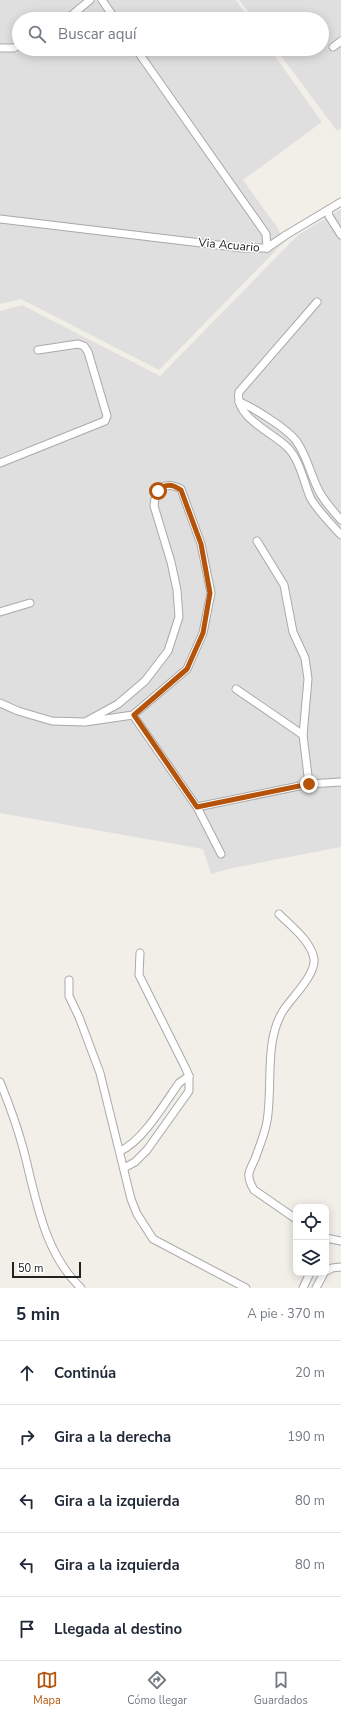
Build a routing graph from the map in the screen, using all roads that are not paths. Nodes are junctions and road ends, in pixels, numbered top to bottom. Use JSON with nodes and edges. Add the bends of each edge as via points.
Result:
{"nodes":[{"id":1,"x":90,"y":0,"type":"edge"},
{"id":2,"x":102,"y":0,"type":"edge"},
{"id":3,"x":75,"y":12,"type":"edge"},
{"id":4,"x":110,"y":12,"type":"edge"},
{"id":5,"x":341,"y":41,"type":"edge"},
{"id":6,"x":333,"y":47,"type":"dead end"},
{"id":7,"x":0,"y":48,"type":"edge"},
{"id":8,"x":12,"y":48,"type":"edge"},
{"id":9,"x":141,"y":56,"type":"edge"},
{"id":10,"x":341,"y":202,"type":"edge"},
{"id":11,"x":328,"y":210,"type":"junction"},
{"id":12,"x":0,"y":219,"type":"edge"},
{"id":13,"x":341,"y":235,"type":"edge"},
{"id":14,"x":267,"y":248,"type":"junction"},
{"id":15,"x":317,"y":302,"type":"dead end"},
{"id":16,"x":38,"y":350,"type":"dead end"},
{"id":17,"x":239,"y":402,"type":"junction"},
{"id":18,"x":0,"y":463,"type":"edge"},
{"id":19,"x":340,"y":518,"type":"edge"},
{"id":20,"x":341,"y":535,"type":"edge"},
{"id":21,"x":257,"y":541,"type":"dead end"},
{"id":22,"x":30,"y":603,"type":"dead end"},
{"id":23,"x":0,"y":612,"type":"edge"},
{"id":24,"x":236,"y":689,"type":"dead end"},
{"id":25,"x":0,"y":703,"type":"edge"},
{"id":26,"x":134,"y":715,"type":"junction"},
{"id":27,"x":85,"y":722,"type":"junction"},
{"id":28,"x":303,"y":736,"type":"junction"},
{"id":29,"x":341,"y":782,"type":"edge"},
{"id":30,"x":309,"y":784,"type":"junction"},
{"id":31,"x":197,"y":807,"type":"junction"},
{"id":32,"x":221,"y":854,"type":"dead end"},
{"id":33,"x":279,"y":914,"type":"dead end"},
{"id":34,"x":140,"y":952,"type":"dead end"},
{"id":35,"x":70,"y":980,"type":"dead end"},
{"id":36,"x":189,"y":1076,"type":"junction"},
{"id":37,"x":0,"y":1082,"type":"edge"},
{"id":38,"x":120,"y":1151,"type":"junction"},
{"id":39,"x":124,"y":1168,"type":"junction"},
{"id":40,"x":293,"y":1217,"type":"edge"},
{"id":41,"x":329,"y":1239,"type":"edge"},
{"id":42,"x":341,"y":1241,"type":"edge"},
{"id":43,"x":341,"y":1267,"type":"edge"},
{"id":44,"x":329,"y":1270,"type":"edge"},
{"id":45,"x":309,"y":1276,"type":"edge"},
{"id":46,"x":323,"y":1276,"type":"edge"},
{"id":47,"x":81,"y":1288,"type":"edge"},
{"id":48,"x":246,"y":1288,"type":"edge"},
{"id":49,"x":303,"y":1288,"type":"edge"},
{"id":50,"x":316,"y":1288,"type":"edge"}],
"edges":[{"from":1,"to":3,"type":"street"},
{"from":2,"to":4,"type":"street"},
{"from":5,"to":6,"type":"street"},
{"from":7,"to":8,"type":"street"},
{"from":9,"to":14,"type":"street","name":"Via Acuario","via":[[266,234]]},
{"from":10,"to":11,"type":"street"},
{"from":11,"to":13,"type":"street"},
{"from":11,"to":14,"type":"street"},
{"from":12,"to":14,"type":"street","name":"Via Acuario","via":[[243,248]]},
{"from":15,"to":17,"type":"street","via":[[239,392]]},
{"from":16,"to":18,"type":"street","via":[[78,344],[84,346],[107,416],[105,421]]},
{"from":17,"to":19,"type":"street","via":[[266,416],[297,441],[320,493]]},
{"from":17,"to":20,"type":"street","via":[[245,415],[289,448],[300,468],[311,498]]},
{"from":21,"to":28,"type":"street","via":[[284,585],[293,632],[305,658],[308,679]]},
{"from":22,"to":23,"type":"street"},
{"from":24,"to":28,"type":"street"},
{"from":25,"to":27,"type":"street","via":[[52,721]]},
{"from":26,"to":27,"type":"street"},
{"from":26,"to":27,"type":"street","via":[[187,669],[203,633],[210,593],[201,544],[181,490],[169,485],[163,486],[155,496],[154,506],[177,590],[179,617],[168,651],[140,686],[118,704]]},
{"from":26,"to":31,"type":"street"},
{"from":28,"to":30,"type":"street"},
{"from":29,"to":30,"type":"street"},
{"from":30,"to":31,"type":"street"},
{"from":31,"to":32,"type":"street"},
{"from":33,"to":40,"type":"street","via":[[310,947],[314,966],[283,1011],[275,1029],[267,1122],[249,1174],[254,1190]]},
{"from":34,"to":36,"type":"street","via":[[140,975]]},
{"from":35,"to":38,"type":"street","via":[[69,996],[100,1073]]},
{"from":36,"to":38,"type":"street","via":[[180,1083],[136,1140]]},
{"from":36,"to":39,"type":"street","via":[[189,1090],[147,1150],[135,1162]]},
{"from":37,"to":47,"type":"street","via":[[23,1148],[33,1191],[53,1250]]},
{"from":38,"to":39,"type":"street"},
{"from":39,"to":48,"type":"street","via":[[137,1214],[153,1239]]},
{"from":41,"to":42,"type":"street"},
{"from":43,"to":44,"type":"street"},
{"from":45,"to":49,"type":"street"},
{"from":46,"to":50,"type":"street"}]}
